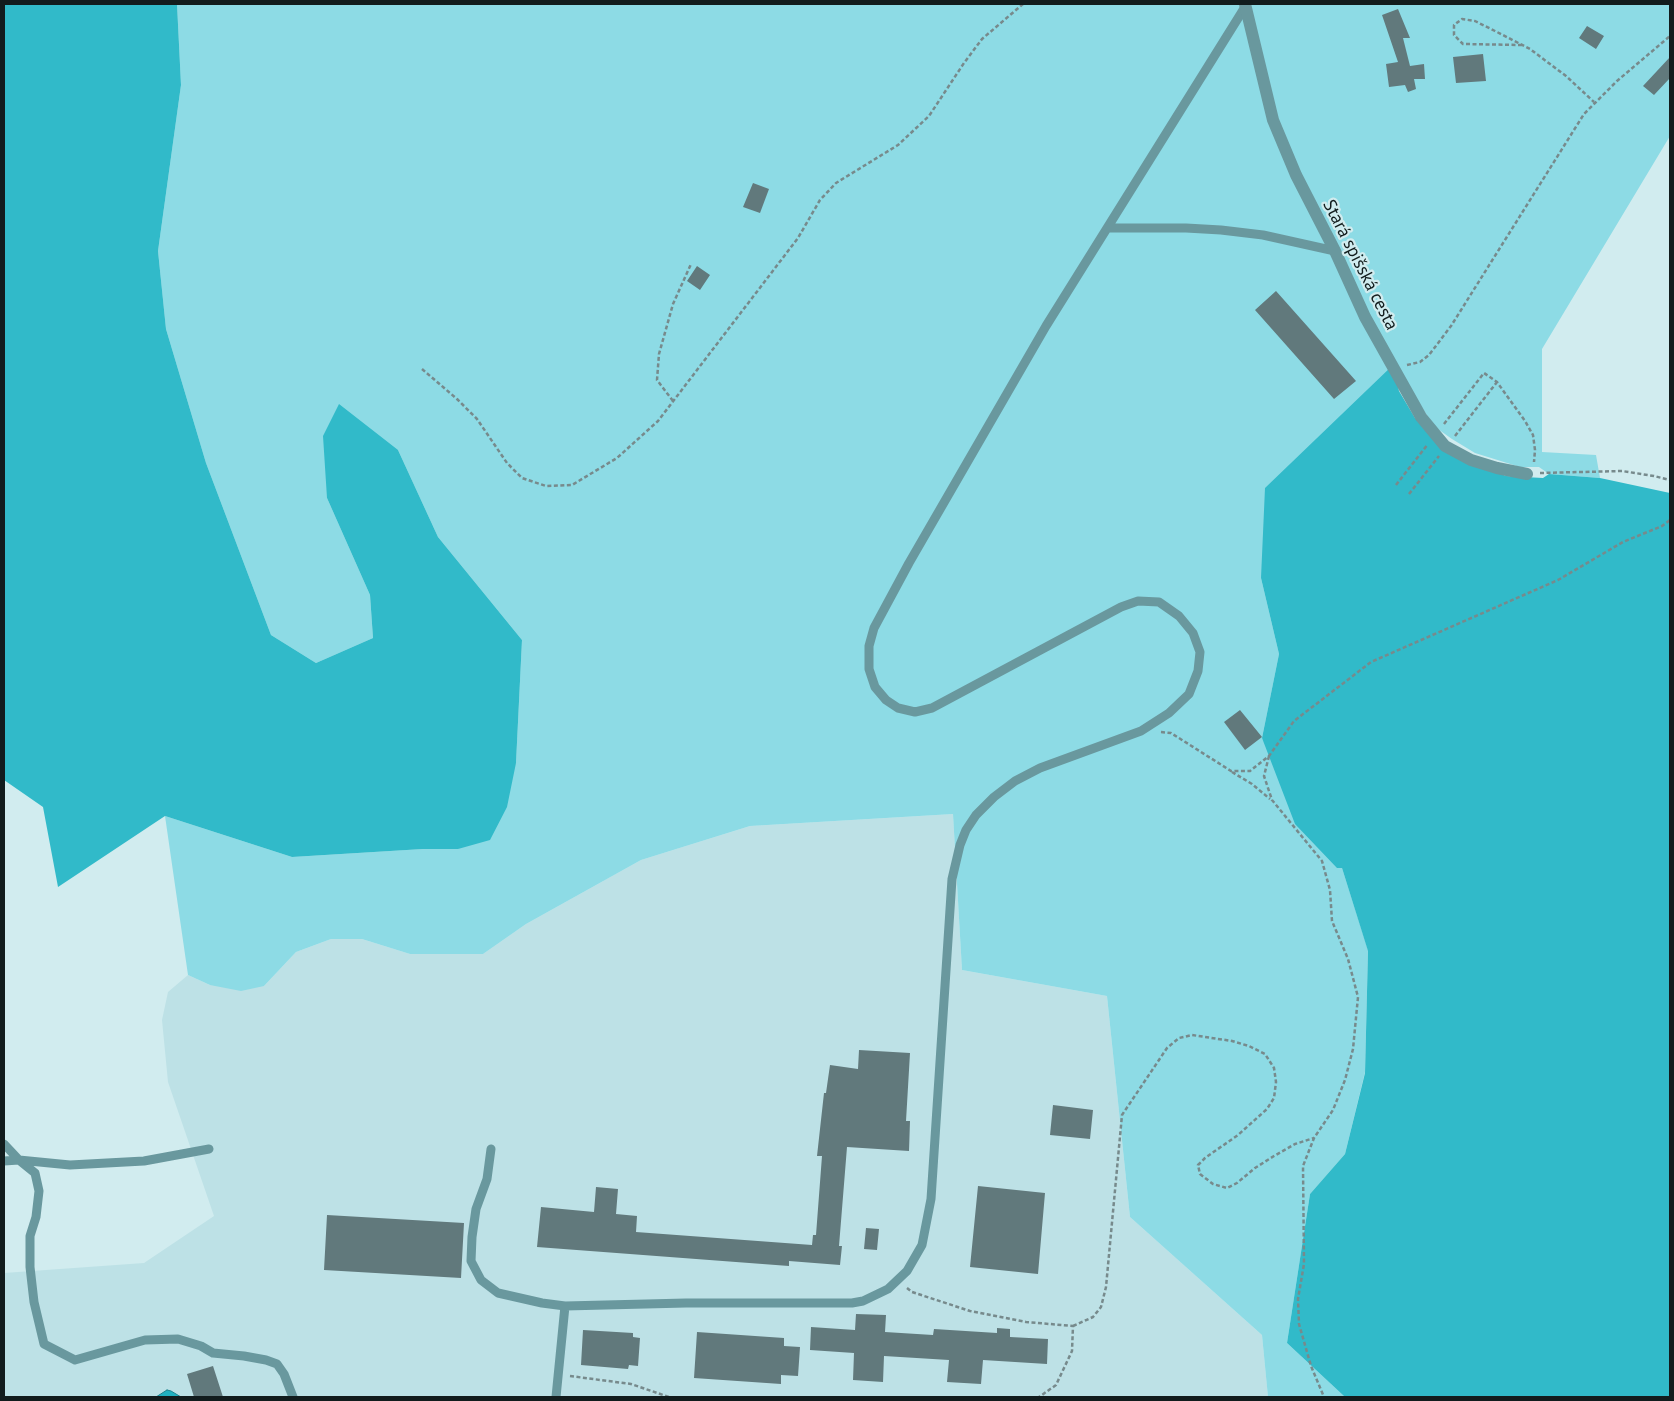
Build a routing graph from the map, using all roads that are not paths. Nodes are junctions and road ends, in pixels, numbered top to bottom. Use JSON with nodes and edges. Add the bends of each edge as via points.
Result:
{"nodes":[{"id":1,"x":1245,"y":5,"type":"edge"},
{"id":2,"x":1107,"y":228,"type":"junction"},
{"id":3,"x":1335,"y":251,"type":"junction"},
{"id":4,"x":1527,"y":474,"type":"road end"},
{"id":5,"x":4,"y":1144,"type":"edge"},
{"id":6,"x":210,"y":1148,"type":"dead end"},
{"id":7,"x":491,"y":1149,"type":"dead end"},
{"id":8,"x":19,"y":1160,"type":"junction"},
{"id":9,"x":4,"y":1161,"type":"edge"},
{"id":10,"x":565,"y":1306,"type":"junction"},
{"id":11,"x":293,"y":1397,"type":"edge"},
{"id":12,"x":556,"y":1397,"type":"edge"}],
"edges":[{"from":1,"to":2,"type":"lane"},
{"from":1,"to":3,"type":"street","name":"Stará spišská cesta","via":[[1273,120],[1296,175]]},
{"from":2,"to":3,"type":"lane","via":[[1222,230],[1263,235]]},
{"from":2,"to":10,"type":"lane","via":[[1046,326],[909,563],[874,628],[869,646],[869,669],[875,687],[898,708],[915,712],[932,708],[1121,607],[1138,601],[1159,602],[1179,616],[1193,633],[1200,652],[1198,671],[1189,694],[1169,713],[1141,731],[1040,768],[1015,781],[994,797],[966,830],[952,879],[931,1199],[922,1245],[898,1281],[876,1296],[852,1303]]},
{"from":3,"to":4,"type":"street","name":"Stará spišská cesta","via":[[1365,316],[1421,417],[1445,446],[1471,460]]},
{"from":5,"to":8,"type":"lane"},
{"from":6,"to":8,"type":"lane","via":[[144,1161],[70,1165]]},
{"from":7,"to":10,"type":"lane","via":[[487,1180],[476,1209],[471,1261],[481,1280],[498,1293]]},
{"from":8,"to":9,"type":"lane"},
{"from":8,"to":11,"type":"lane","via":[[35,1173],[39,1191],[30,1236],[30,1267],[44,1344],[75,1360],[145,1340],[178,1339],[213,1353],[277,1364]]},
{"from":10,"to":12,"type":"lane"}]}
